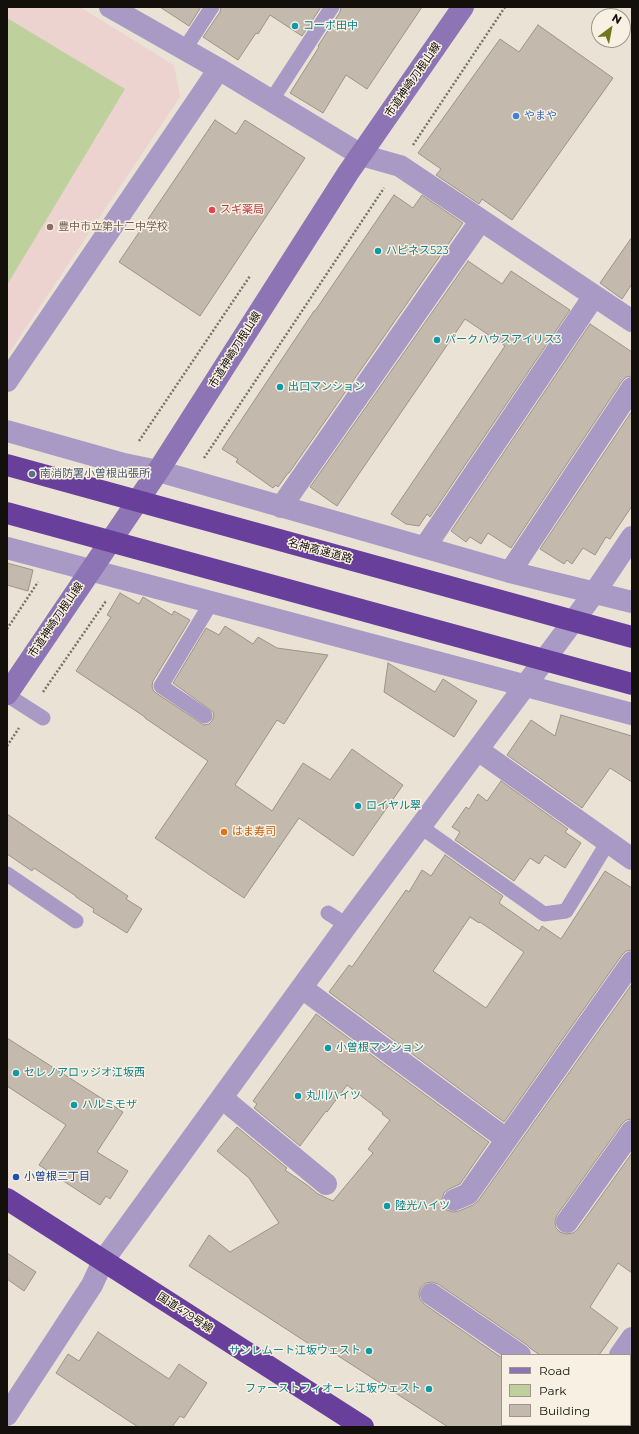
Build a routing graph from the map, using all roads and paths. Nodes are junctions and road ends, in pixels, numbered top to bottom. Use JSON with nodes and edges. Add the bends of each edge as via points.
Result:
{"nodes":[{"id":1,"x":110,"y":7,"type":"edge"},
{"id":2,"x":212,"y":7,"type":"edge"},
{"id":3,"x":332,"y":7,"type":"edge"},
{"id":4,"x":464,"y":7,"type":"edge"},
{"id":5,"x":505,"y":7,"type":"edge"},
{"id":6,"x":184,"y":50,"type":"junction"},
{"id":7,"x":219,"y":69,"type":"junction"},
{"id":8,"x":271,"y":101,"type":"junction"},
{"id":9,"x":410,"y":150,"type":"dead end"},
{"id":10,"x":361,"y":155,"type":"junction"},
{"id":11,"x":481,"y":220,"type":"junction"},
{"id":12,"x":253,"y":270,"type":"dead end"},
{"id":13,"x":594,"y":296,"type":"junction"},
{"id":14,"x":630,"y":315,"type":"edge"},
{"id":15,"x":7,"y":381,"type":"edge"},
{"id":16,"x":632,"y":388,"type":"edge"},
{"id":17,"x":7,"y":431,"type":"edge"},
{"id":18,"x":124,"y":464,"type":"junction"},
{"id":19,"x":7,"y":466,"type":"edge"},
{"id":20,"x":158,"y":471,"type":"junction"},
{"id":21,"x":281,"y":507,"type":"junction"},
{"id":22,"x":7,"y":513,"type":"edge"},
{"id":23,"x":632,"y":537,"type":"edge"},
{"id":24,"x":425,"y":547,"type":"junction"},
{"id":25,"x":7,"y":548,"type":"edge"},
{"id":26,"x":52,"y":561,"type":"junction"},
{"id":27,"x":89,"y":571,"type":"junction"},
{"id":28,"x":510,"y":572,"type":"junction"},
{"id":29,"x":595,"y":592,"type":"junction"},
{"id":30,"x":632,"y":602,"type":"edge"},
{"id":31,"x":211,"y":603,"type":"junction"},
{"id":32,"x":7,"y":629,"type":"edge"},
{"id":33,"x":632,"y":637,"type":"edge"},
{"id":34,"x":632,"y":684,"type":"edge"},
{"id":35,"x":526,"y":685,"type":"junction"},
{"id":36,"x":7,"y":694,"type":"edge"},
{"id":37,"x":632,"y":714,"type":"edge"},
{"id":38,"x":205,"y":716,"type":"dead end"},
{"id":39,"x":43,"y":718,"type":"dead end"},
{"id":40,"x":478,"y":750,"type":"junction"},
{"id":41,"x":421,"y":827,"type":"junction"},
{"id":42,"x":608,"y":842,"type":"junction"},
{"id":43,"x":632,"y":859,"type":"edge"},
{"id":44,"x":7,"y":874,"type":"edge"},
{"id":45,"x":328,"y":913,"type":"dead end"},
{"id":46,"x":76,"y":920,"type":"dead end"},
{"id":47,"x":346,"y":926,"type":"junction"},
{"id":48,"x":632,"y":962,"type":"edge"},
{"id":49,"x":302,"y":988,"type":"junction"},
{"id":50,"x":222,"y":1098,"type":"junction"},
{"id":51,"x":632,"y":1131,"type":"edge"},
{"id":52,"x":506,"y":1139,"type":"junction"},
{"id":53,"x":326,"y":1184,"type":"dead end"},
{"id":54,"x":7,"y":1199,"type":"edge"},
{"id":55,"x":454,"y":1200,"type":"dead end"},
{"id":56,"x":567,"y":1222,"type":"dead end"},
{"id":57,"x":103,"y":1261,"type":"junction"},
{"id":58,"x":431,"y":1294,"type":"dead end"},
{"id":59,"x":632,"y":1338,"type":"edge"},
{"id":60,"x":519,"y":1354,"type":"edge"},
{"id":61,"x":621,"y":1354,"type":"edge"},
{"id":62,"x":7,"y":1416,"type":"edge"},
{"id":63,"x":362,"y":1427,"type":"edge"}],
"edges":[{"from":1,"to":6,"type":"street"},
{"from":2,"to":6,"type":"lane"},
{"from":3,"to":8,"type":"lane"},
{"from":4,"to":10,"type":"street","name":"市道神崎刀根山線"},
{"from":5,"to":9,"type":"path"},
{"from":6,"to":7,"type":"street"},
{"from":7,"to":8,"type":"street"},
{"from":7,"to":15,"type":"street"},
{"from":8,"to":10,"type":"street"},
{"from":10,"to":11,"type":"street","via":[[400,166]]},
{"from":10,"to":20,"type":"street","name":"市道神崎刀根山線"},
{"from":11,"to":13,"type":"street"},
{"from":11,"to":21,"type":"street"},
{"from":12,"to":18,"type":"path"},
{"from":13,"to":14,"type":"street"},
{"from":13,"to":24,"type":"street"},
{"from":16,"to":28,"type":"street"},
{"from":17,"to":18,"type":"street"},
{"from":18,"to":20,"type":"street"},
{"from":19,"to":33,"type":"highway","name":"名神高速道路","bridge":true},
{"from":20,"to":21,"type":"street"},
{"from":20,"to":27,"type":"street","name":"市道神崎刀根山線"},
{"from":21,"to":24,"type":"street"},
{"from":22,"to":34,"type":"highway","bridge":true},
{"from":23,"to":29,"type":"street"},
{"from":24,"to":28,"type":"street"},
{"from":25,"to":26,"type":"street"},
{"from":26,"to":27,"type":"street"},
{"from":26,"to":32,"type":"path"},
{"from":27,"to":31,"type":"street"},
{"from":27,"to":36,"type":"street","name":"市道神崎刀根山線"},
{"from":28,"to":29,"type":"street"},
{"from":29,"to":30,"type":"street"},
{"from":29,"to":35,"type":"street"},
{"from":31,"to":35,"type":"street"},
{"from":31,"to":38,"type":"lane","via":[[161,686]]},
{"from":35,"to":37,"type":"street"},
{"from":35,"to":40,"type":"street"},
{"from":36,"to":39,"type":"lane"},
{"from":40,"to":41,"type":"street"},
{"from":40,"to":42,"type":"street"},
{"from":41,"to":42,"type":"lane","via":[[544,914],[566,911]]},
{"from":41,"to":47,"type":"street"},
{"from":42,"to":43,"type":"street"},
{"from":44,"to":46,"type":"lane"},
{"from":45,"to":47,"type":"lane"},
{"from":47,"to":49,"type":"street"},
{"from":48,"to":52,"type":"street"},
{"from":49,"to":50,"type":"street"},
{"from":49,"to":52,"type":"street"},
{"from":50,"to":53,"type":"street"},
{"from":50,"to":57,"type":"street"},
{"from":51,"to":56,"type":"street"},
{"from":52,"to":55,"type":"street","via":[[468,1194]]},
{"from":54,"to":57,"type":"highway","name":"国道479号線"},
{"from":57,"to":62,"type":"street","via":[[92,1286]]},
{"from":57,"to":63,"type":"highway","name":"国道479号線"},
{"from":58,"to":60,"type":"street"},
{"from":59,"to":61,"type":"street"}]}
